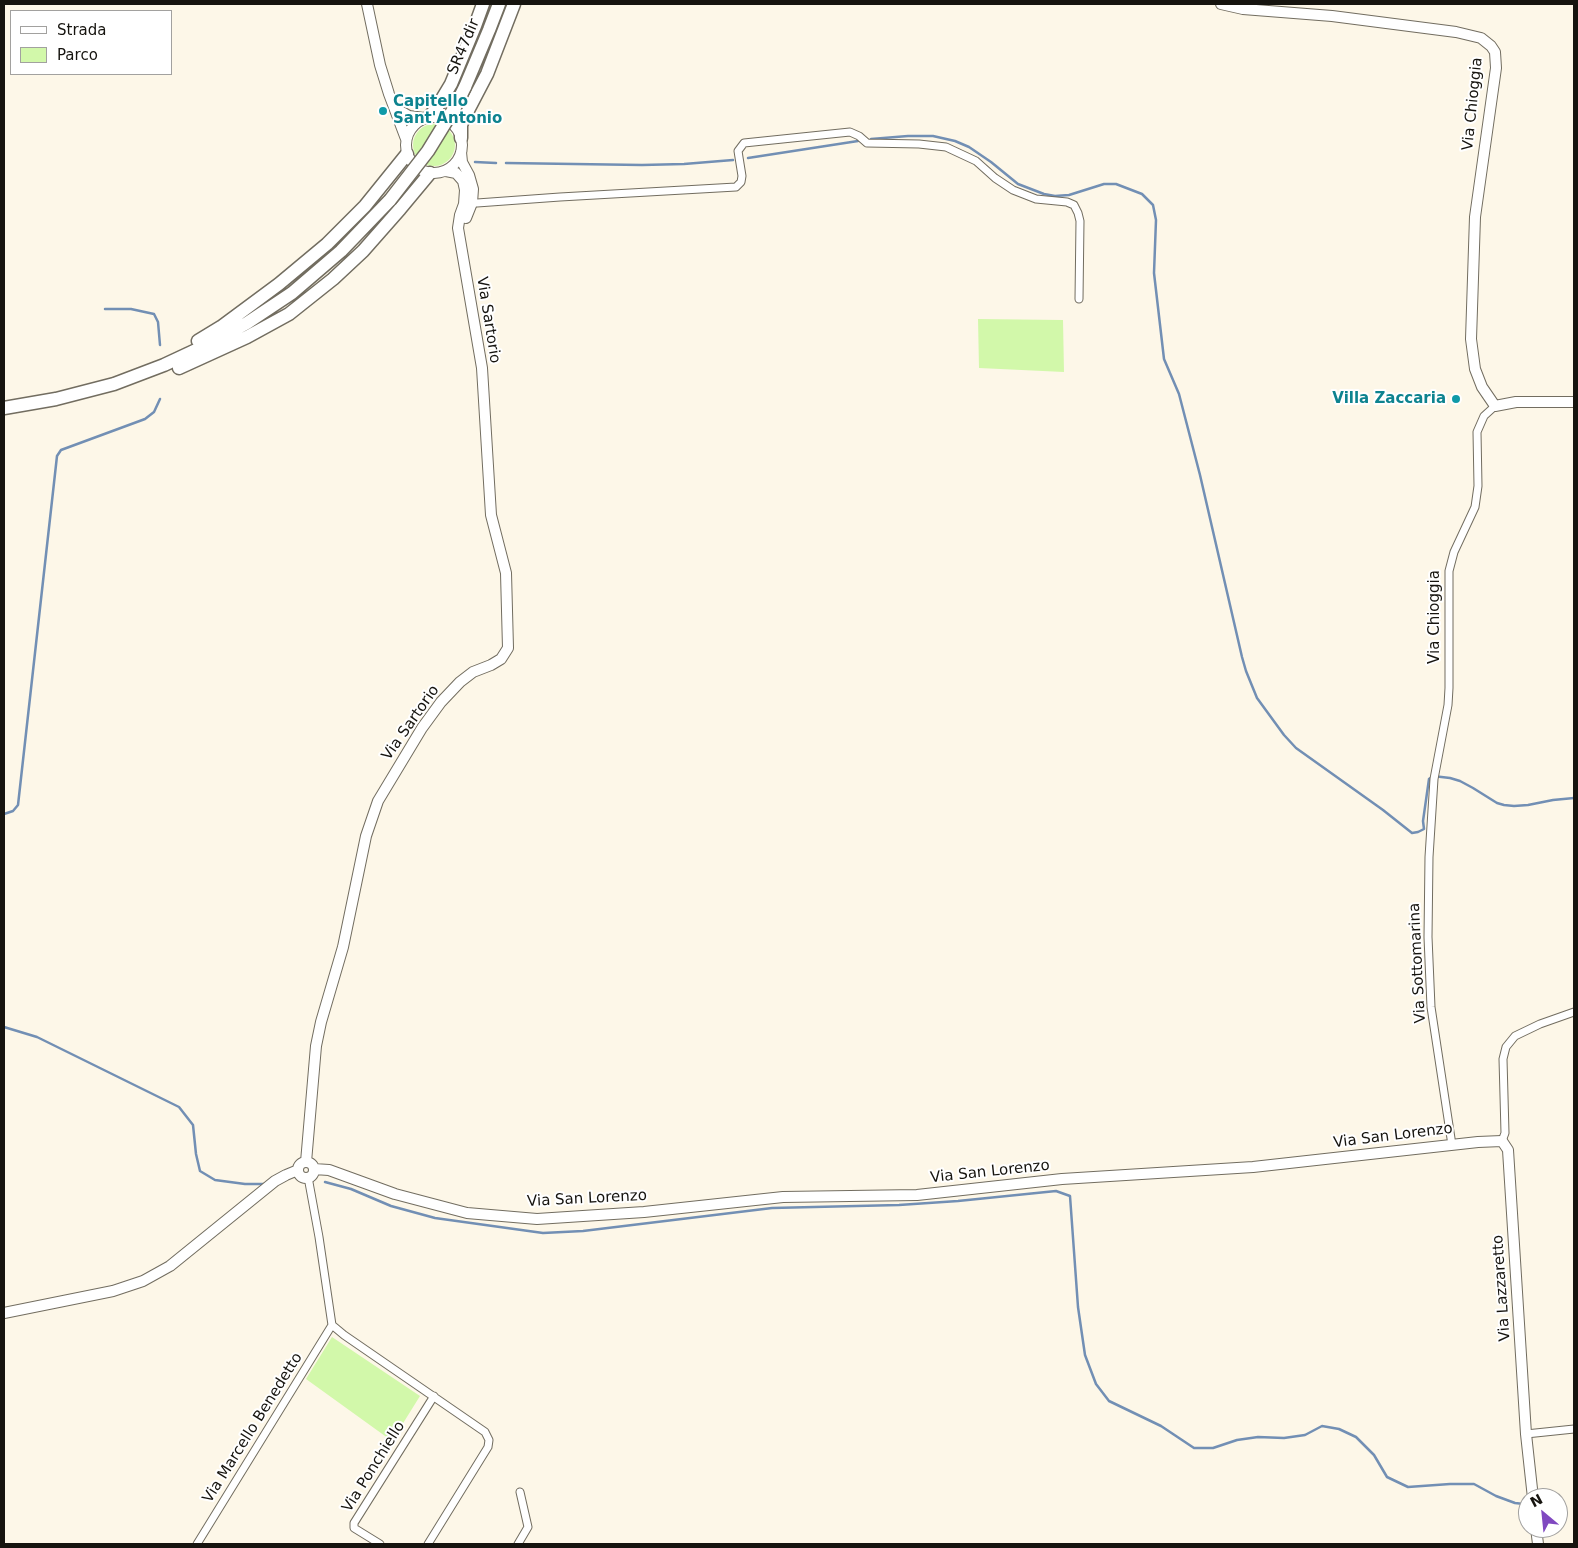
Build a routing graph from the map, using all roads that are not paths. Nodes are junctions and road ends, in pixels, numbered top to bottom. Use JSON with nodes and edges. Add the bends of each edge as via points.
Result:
{"nodes":[{"id":1,"x":367,"y":4,"type":"edge"},
{"id":2,"x":483,"y":4,"type":"edge"},
{"id":3,"x":499,"y":4,"type":"edge"},
{"id":4,"x":514,"y":4,"type":"edge"},
{"id":5,"x":1221,"y":4,"type":"edge"},
{"id":6,"x":395,"y":108,"type":"junction"},
{"id":7,"x":426,"y":118,"type":"junction"},
{"id":8,"x":461,"y":138,"type":"junction"},
{"id":9,"x":406,"y":139,"type":"junction"},
{"id":10,"x":461,"y":152,"type":"junction"},
{"id":11,"x":407,"y":154,"type":"junction"},
{"id":12,"x":446,"y":171,"type":"junction"},
{"id":13,"x":430,"y":173,"type":"junction"},
{"id":14,"x":468,"y":202,"type":"junction"},
{"id":15,"x":1080,"y":299,"type":"dead end"},
{"id":16,"x":114,"y":384,"type":"junction"},
{"id":17,"x":1574,"y":402,"type":"edge"},
{"id":18,"x":1495,"y":406,"type":"junction"},
{"id":19,"x":4,"y":408,"type":"edge"},
{"id":20,"x":1434,"y":778,"type":"joint"},
{"id":21,"x":1574,"y":1012,"type":"edge"},
{"id":22,"x":1502,"y":1142,"type":"junction"},
{"id":23,"x":1452,"y":1145,"type":"junction"},
{"id":24,"x":309,"y":1169,"type":"junction"},
{"id":25,"x":4,"y":1313,"type":"edge"},
{"id":26,"x":332,"y":1325,"type":"junction"},
{"id":27,"x":434,"y":1396,"type":"junction"},
{"id":28,"x":1574,"y":1429,"type":"edge"},
{"id":29,"x":1526,"y":1434,"type":"junction"},
{"id":30,"x":1532,"y":1488,"type":"edge"},
{"id":31,"x":520,"y":1492,"type":"dead end"},
{"id":32,"x":197,"y":1544,"type":"edge"},
{"id":33,"x":380,"y":1544,"type":"edge"},
{"id":34,"x":428,"y":1544,"type":"edge"},
{"id":35,"x":518,"y":1544,"type":"edge"}],
"edges":[{"from":1,"to":6,"type":"street","via":[[380,65]]},
{"from":2,"to":7,"type":"highway","via":[[451,84]]},
{"from":3,"to":16,"type":"highway","name":"SR47dir","number":"SR47dir","bridge":true,"via":[[465,87],[428,152],[390,200],[341,251],[292,293],[225,336]]},
{"from":4,"to":8,"type":"highway","via":[[487,74],[461,125]]},
{"from":5,"to":18,"type":"street","name":"Via Chioggia","via":[[1456,32],[1481,38],[1491,46],[1496,68],[1475,217],[1471,339],[1478,379]]},
{"from":6,"to":7,"type":"street","via":[[409,116]]},
{"from":6,"to":9,"type":"street"},
{"from":7,"to":8,"type":"street","via":[[446,119],[458,130]]},
{"from":7,"to":9,"type":"street","via":[[412,126]]},
{"from":8,"to":10,"type":"street"},
{"from":9,"to":11,"type":"street"},
{"from":10,"to":12,"type":"street","via":[[456,163]]},
{"from":10,"to":14,"type":"street","name":"Via Sartorio","via":[[473,189]]},
{"from":11,"to":13,"type":"street","via":[[416,167]]},
{"from":11,"to":16,"type":"highway","via":[[347,225],[286,279],[200,340]]},
{"from":12,"to":13,"type":"street"},
{"from":12,"to":14,"type":"street","via":[[456,173],[463,182]]},
{"from":13,"to":16,"type":"highway","via":[[363,250],[289,314],[170,372]]},
{"from":14,"to":15,"type":"street","via":[[736,187],[742,176],[738,151],[744,143],[850,132],[867,143],[946,147],[976,161],[1013,190],[1036,199],[1074,205],[1080,222]]},
{"from":14,"to":24,"type":"street","name":"Via Sartorio","via":[[460,243],[482,368],[492,515],[506,573],[508,648],[501,658],[460,682],[441,702],[378,802],[366,836],[343,947],[316,1046]]},
{"from":16,"to":19,"type":"highway","number":"SR47dir"},
{"from":17,"to":18,"type":"street","via":[[1516,402]]},
{"from":18,"to":20,"type":"street","name":"Via Chioggia","via":[[1484,416],[1477,432],[1476,507],[1451,560],[1448,581],[1448,705]]},
{"from":20,"to":23,"type":"street","name":"Via Sottomarina","via":[[1429,857],[1429,972],[1431,1007]]},
{"from":21,"to":22,"type":"street","via":[[1515,1036],[1506,1047],[1503,1059],[1505,1133]]},
{"from":22,"to":23,"type":"street","name":"Via San Lorenzo"},
{"from":22,"to":29,"type":"street","name":"Via Lazzaretto","via":[[1508,1150]]},
{"from":23,"to":24,"type":"street","name":"Via San Lorenzo","via":[[1253,1167],[1062,1179],[917,1195],[783,1197],[644,1212],[538,1219],[466,1213],[395,1194],[329,1170]]},
{"from":24,"to":25,"type":"street","via":[[300,1164],[298,1170],[275,1181],[170,1266],[143,1281],[113,1291]]},
{"from":24,"to":26,"type":"street"},
{"from":26,"to":27,"type":"street"},
{"from":26,"to":32,"type":"street","name":"Via Marcello Benedetto"},
{"from":27,"to":33,"type":"street","name":"Via Ponchiello","via":[[354,1523],[354,1528]]},
{"from":27,"to":34,"type":"street","via":[[486,1432],[489,1440],[488,1447]]},
{"from":28,"to":29,"type":"street"},
{"from":29,"to":30,"type":"street","name":"Via Lazzaretto"},
{"from":31,"to":35,"type":"street","via":[[528,1527]]}]}
